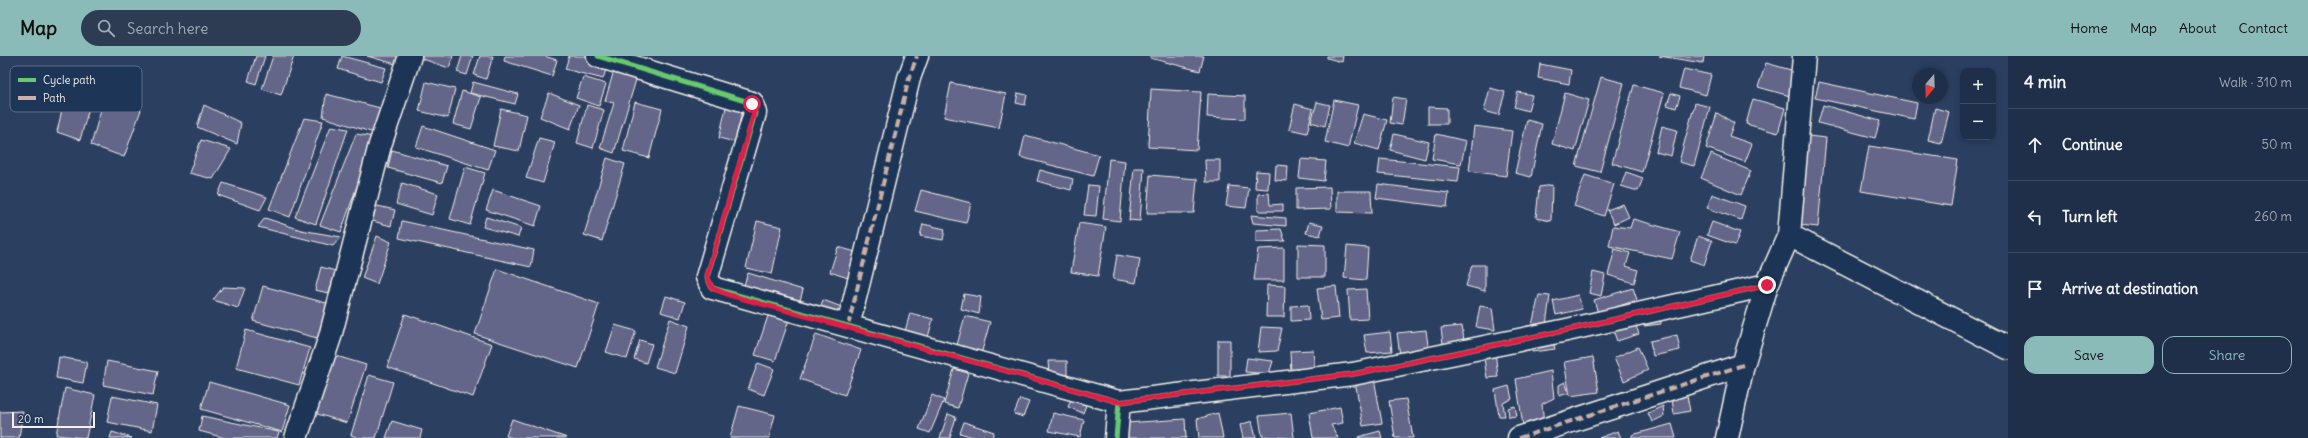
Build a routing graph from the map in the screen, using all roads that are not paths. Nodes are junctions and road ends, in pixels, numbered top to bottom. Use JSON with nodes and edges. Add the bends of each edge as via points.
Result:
{"nodes":[{"id":1,"x":410,"y":56,"type":"edge"},
{"id":2,"x":598,"y":56,"type":"edge"},
{"id":3,"x":917,"y":56,"type":"edge"},
{"id":4,"x":1804,"y":56,"type":"edge"},
{"id":5,"x":1789,"y":235,"type":"junction"},
{"id":6,"x":1767,"y":285,"type":"junction"},
{"id":7,"x":848,"y":326,"type":"junction"},
{"id":8,"x":2008,"y":348,"type":"edge"},
{"id":9,"x":1743,"y":365,"type":"junction"},
{"id":10,"x":1119,"y":402,"type":"junction"},
{"id":11,"x":296,"y":438,"type":"edge"},
{"id":12,"x":1116,"y":438,"type":"edge"},
{"id":13,"x":1519,"y":438,"type":"edge"},
{"id":14,"x":1727,"y":438,"type":"edge"}],
"edges":[{"from":1,"to":11,"type":"street","via":[[380,146],[330,337]]},
{"from":2,"to":7,"type":"street","via":[[752,104],[754,113],[707,276],[709,282],[712,288],[729,295]]},
{"from":3,"to":7,"type":"street","via":[[909,78]]},
{"from":4,"to":5,"type":"street"},
{"from":5,"to":6,"type":"street"},
{"from":5,"to":8,"type":"street"},
{"from":6,"to":9,"type":"street"},
{"from":6,"to":10,"type":"street","via":[[1354,374]]},
{"from":7,"to":10,"type":"street"},
{"from":9,"to":13,"type":"street"},
{"from":9,"to":14,"type":"street"},
{"from":10,"to":12,"type":"street"}]}
